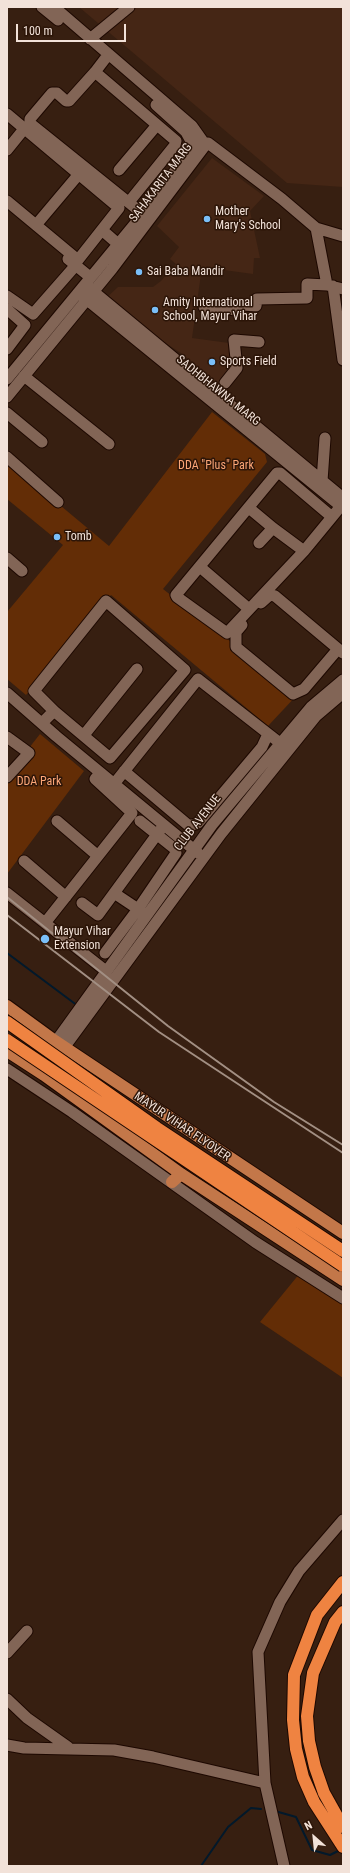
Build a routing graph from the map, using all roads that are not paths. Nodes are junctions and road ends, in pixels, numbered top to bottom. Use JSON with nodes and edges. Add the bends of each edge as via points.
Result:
{"nodes":[{"id":1,"x":42,"y":7,"type":"edge"},
{"id":2,"x":54,"y":7,"type":"edge"},
{"id":3,"x":129,"y":7,"type":"edge"},
{"id":4,"x":90,"y":39,"type":"junction"},
{"id":5,"x":106,"y":57,"type":"junction"},
{"id":6,"x":95,"y":72,"type":"junction"},
{"id":7,"x":7,"y":114,"type":"edge"},
{"id":8,"x":157,"y":125,"type":"junction"},
{"id":9,"x":24,"y":128,"type":"junction"},
{"id":10,"x":202,"y":139,"type":"junction"},
{"id":11,"x":191,"y":144,"type":"junction"},
{"id":12,"x":7,"y":150,"type":"edge"},
{"id":13,"x":119,"y":170,"type":"dead end"},
{"id":14,"x":78,"y":174,"type":"junction"},
{"id":15,"x":7,"y":201,"type":"edge"},
{"id":16,"x":129,"y":202,"type":"junction"},
{"id":17,"x":7,"y":210,"type":"edge"},
{"id":18,"x":143,"y":214,"type":"junction"},
{"id":19,"x":36,"y":225,"type":"junction"},
{"id":20,"x":316,"y":228,"type":"junction"},
{"id":21,"x":102,"y":230,"type":"junction"},
{"id":22,"x":343,"y":236,"type":"edge"},
{"id":23,"x":118,"y":244,"type":"junction"},
{"id":24,"x":76,"y":265,"type":"junction"},
{"id":25,"x":334,"y":287,"type":"edge"},
{"id":26,"x":86,"y":289,"type":"junction"},
{"id":27,"x":7,"y":296,"type":"edge"},
{"id":28,"x":204,"y":307,"type":"dead end"},
{"id":29,"x":7,"y":309,"type":"edge"},
{"id":30,"x":259,"y":342,"type":"dead end"},
{"id":31,"x":8,"y":346,"type":"edge"},
{"id":32,"x":343,"y":360,"type":"edge"},
{"id":33,"x":24,"y":376,"type":"junction"},
{"id":34,"x":7,"y":378,"type":"edge"},
{"id":35,"x":225,"y":383,"type":"dead end"},
{"id":36,"x":7,"y":397,"type":"edge"},
{"id":37,"x":7,"y":413,"type":"edge"},
{"id":38,"x":325,"y":438,"type":"dead end"},
{"id":39,"x":42,"y":442,"type":"dead end"},
{"id":40,"x":109,"y":444,"type":"dead end"},
{"id":41,"x":7,"y":457,"type":"edge"},
{"id":42,"x":322,"y":481,"type":"junction"},
{"id":43,"x":343,"y":485,"type":"edge"},
{"id":44,"x":332,"y":489,"type":"junction"},
{"id":45,"x":58,"y":502,"type":"dead end"},
{"id":46,"x":342,"y":504,"type":"edge"},
{"id":47,"x":249,"y":508,"type":"junction"},
{"id":48,"x":332,"y":517,"type":"junction"},
{"id":49,"x":273,"y":528,"type":"junction"},
{"id":50,"x":259,"y":543,"type":"dead end"},
{"id":51,"x":304,"y":551,"type":"junction"},
{"id":52,"x":7,"y":558,"type":"edge"},
{"id":53,"x":200,"y":567,"type":"junction"},
{"id":54,"x":22,"y":571,"type":"dead end"},
{"id":55,"x":249,"y":609,"type":"junction"},
{"id":56,"x":341,"y":651,"type":"edge"},
{"id":57,"x":138,"y":669,"type":"dead end"},
{"id":58,"x":343,"y":680,"type":"edge"},
{"id":59,"x":7,"y":693,"type":"edge"},
{"id":60,"x":343,"y":694,"type":"edge"},
{"id":61,"x":54,"y":711,"type":"junction"},
{"id":62,"x":42,"y":723,"type":"junction"},
{"id":63,"x":268,"y":734,"type":"junction"},
{"id":64,"x":84,"y":736,"type":"junction"},
{"id":65,"x":7,"y":737,"type":"edge"},
{"id":66,"x":280,"y":743,"type":"junction"},
{"id":67,"x":124,"y":771,"type":"junction"},
{"id":68,"x":100,"y":772,"type":"junction"},
{"id":69,"x":7,"y":777,"type":"edge"},
{"id":70,"x":114,"y":784,"type":"junction"},
{"id":71,"x":57,"y":821,"type":"dead end"},
{"id":72,"x":140,"y":821,"type":"dead end"},
{"id":73,"x":164,"y":825,"type":"junction"},
{"id":74,"x":157,"y":834,"type":"junction"},
{"id":75,"x":194,"y":850,"type":"junction"},
{"id":76,"x":98,"y":856,"type":"junction"},
{"id":77,"x":203,"y":858,"type":"junction"},
{"id":78,"x":24,"y":861,"type":"dead end"},
{"id":79,"x":7,"y":893,"type":"edge"},
{"id":80,"x":114,"y":893,"type":"junction"},
{"id":81,"x":66,"y":897,"type":"junction"},
{"id":82,"x":82,"y":903,"type":"dead end"},
{"id":83,"x":138,"y":909,"type":"junction"},
{"id":84,"x":45,"y":922,"type":"junction"},
{"id":85,"x":105,"y":953,"type":"dead end"},
{"id":86,"x":106,"y":971,"type":"junction"},
{"id":87,"x":93,"y":998,"type":"junction"},
{"id":88,"x":7,"y":1006,"type":"edge"},
{"id":89,"x":7,"y":1022,"type":"edge"},
{"id":90,"x":7,"y":1040,"type":"edge"},
{"id":91,"x":59,"y":1044,"type":"junction"},
{"id":92,"x":7,"y":1051,"type":"edge"},
{"id":93,"x":7,"y":1069,"type":"edge"},
{"id":94,"x":40,"y":1072,"type":"junction"},
{"id":95,"x":177,"y":1178,"type":"junction"},
{"id":96,"x":343,"y":1233,"type":"edge"},
{"id":97,"x":343,"y":1250,"type":"edge"},
{"id":98,"x":343,"y":1266,"type":"edge"},
{"id":99,"x":343,"y":1280,"type":"edge"},
{"id":100,"x":343,"y":1298,"type":"edge"},
{"id":101,"x":343,"y":1520,"type":"edge"},
{"id":102,"x":343,"y":1582,"type":"edge"},
{"id":103,"x":343,"y":1612,"type":"edge"},
{"id":104,"x":27,"y":1631,"type":"dead end"},
{"id":105,"x":7,"y":1653,"type":"edge"},
{"id":106,"x":7,"y":1699,"type":"edge"},
{"id":107,"x":7,"y":1745,"type":"edge"},
{"id":108,"x":68,"y":1748,"type":"junction"},
{"id":109,"x":265,"y":1784,"type":"junction"},
{"id":110,"x":339,"y":1828,"type":"edge"},
{"id":111,"x":343,"y":1847,"type":"edge"},
{"id":112,"x":284,"y":1866,"type":"edge"}],
"edges":[{"from":1,"to":5,"type":"street","name":"SAHAKARITA MARG"},
{"from":2,"to":4,"type":"street","name":"SAHAKARITA MARG"},
{"from":3,"to":4,"type":"street"},
{"from":4,"to":5,"type":"street","name":"SAHAKARITA MARG"},
{"from":5,"to":6,"type":"street"},
{"from":5,"to":10,"type":"street","name":"SAHAKARITA MARG","via":[[192,126]]},
{"from":5,"to":11,"type":"street","name":"SAHAKARITA MARG","via":[[186,132]]},
{"from":6,"to":8,"type":"street"},
{"from":6,"to":16,"type":"street","via":[[69,101],[57,93],[52,93],[30,122]]},
{"from":7,"to":9,"type":"street"},
{"from":8,"to":13,"type":"street"},
{"from":8,"to":16,"type":"street","via":[[176,143]]},
{"from":9,"to":12,"type":"street"},
{"from":9,"to":14,"type":"street"},
{"from":10,"to":11,"type":"street"},
{"from":10,"to":20,"type":"street"},
{"from":10,"to":26,"type":"street","name":"SAHAKARITA MARG","via":[[204,147]]},
{"from":11,"to":18,"type":"street","name":"SAHAKARITA MARG","via":[[192,148]]},
{"from":14,"to":19,"type":"street"},
{"from":14,"to":21,"type":"street","via":[[119,208]]},
{"from":15,"to":19,"type":"street"},
{"from":16,"to":18,"type":"street"},
{"from":17,"to":24,"type":"street"},
{"from":18,"to":23,"type":"street","name":"SAHAKARITA MARG"},
{"from":19,"to":21,"type":"street","via":[[78,260]]},
{"from":20,"to":22,"type":"street"},
{"from":20,"to":25,"type":"street"},
{"from":21,"to":23,"type":"street"},
{"from":23,"to":26,"type":"street","name":"SAHAKARITA MARG"},
{"from":24,"to":26,"type":"street"},
{"from":24,"to":27,"type":"street","via":[[33,314]]},
{"from":25,"to":28,"type":"street","via":[[307,284],[307,298],[258,299],[256,306],[244,305],[237,310]]},
{"from":25,"to":32,"type":"street"},
{"from":26,"to":33,"type":"street","name":"SAHAKARITA MARG"},
{"from":26,"to":34,"type":"street","name":"SAHAKARITA MARG"},
{"from":26,"to":42,"type":"street","name":"SADHBHAWNA MARG"},
{"from":26,"to":46,"type":"street","name":"SADHBHAWNA MARG"},
{"from":29,"to":31,"type":"street","via":[[25,325]]},
{"from":30,"to":35,"type":"street","via":[[234,340],[238,368]]},
{"from":33,"to":36,"type":"street","name":"SAHAKARITA MARG"},
{"from":33,"to":40,"type":"street"},
{"from":37,"to":39,"type":"street"},
{"from":38,"to":42,"type":"street"},
{"from":41,"to":45,"type":"street"},
{"from":42,"to":44,"type":"street","name":"SADHBHAWNA MARG"},
{"from":43,"to":44,"type":"street"},
{"from":44,"to":46,"type":"street","name":"SADHBHAWNA MARG"},
{"from":46,"to":48,"type":"street"},
{"from":47,"to":48,"type":"street","via":[[277,473],[280,473]]},
{"from":47,"to":49,"type":"street"},
{"from":47,"to":53,"type":"street"},
{"from":48,"to":51,"type":"street"},
{"from":49,"to":50,"type":"street"},
{"from":49,"to":51,"type":"street"},
{"from":51,"to":55,"type":"street"},
{"from":52,"to":54,"type":"street"},
{"from":53,"to":55,"type":"street"},
{"from":53,"to":55,"type":"street","via":[[176,595],[177,598],[227,633]]},
{"from":56,"to":56,"type":"street","via":[[304,689],[293,694],[239,651],[235,636],[270,595],[275,596]]},
{"from":57,"to":64,"type":"street"},
{"from":58,"to":66,"type":"street","name":"CLUB AVENUE","via":[[311,708]]},
{"from":59,"to":62,"type":"street"},
{"from":60,"to":77,"type":"street","name":"CLUB AVENUE","via":[[316,716]]},
{"from":61,"to":62,"type":"street"},
{"from":61,"to":64,"type":"street"},
{"from":61,"to":64,"type":"street","via":[[34,691],[106,601],[185,670],[110,758]]},
{"from":62,"to":68,"type":"street"},
{"from":63,"to":66,"type":"street"},
{"from":63,"to":67,"type":"street","via":[[198,679]]},
{"from":63,"to":67,"type":"street","via":[[262,747],[198,823],[193,825],[188,825]]},
{"from":65,"to":69,"type":"street","via":[[29,753]]},
{"from":66,"to":75,"type":"street","name":"CLUB AVENUE"},
{"from":67,"to":70,"type":"street"},
{"from":68,"to":70,"type":"street"},
{"from":68,"to":76,"type":"street","via":[[95,779],[132,813]]},
{"from":70,"to":73,"type":"street"},
{"from":71,"to":76,"type":"street"},
{"from":72,"to":74,"type":"street"},
{"from":73,"to":74,"type":"street"},
{"from":73,"to":75,"type":"street"},
{"from":74,"to":80,"type":"street"},
{"from":74,"to":83,"type":"street","name":"CLUB AVENUE","via":[[175,849],[176,853]]},
{"from":75,"to":77,"type":"street"},
{"from":75,"to":86,"type":"street","name":"CLUB AVENUE"},
{"from":76,"to":81,"type":"street"},
{"from":77,"to":87,"type":"street","name":"CLUB AVENUE"},
{"from":78,"to":81,"type":"street"},
{"from":79,"to":84,"type":"street"},
{"from":80,"to":82,"type":"street","via":[[98,915]]},
{"from":80,"to":83,"type":"street"},
{"from":81,"to":84,"type":"street"},
{"from":83,"to":85,"type":"street","name":"CLUB AVENUE"},
{"from":84,"to":86,"type":"street"},
{"from":86,"to":87,"type":"street","name":"CLUB AVENUE"},
{"from":87,"to":91,"type":"street"},
{"from":88,"to":91,"type":"main road"},
{"from":89,"to":97,"type":"highway","name":"MAYUR VIHAR FLYOVER","bridge":true,"via":[[157,1128]]},
{"from":90,"to":98,"type":"highway","name":"MAYUR VIHAR FLYOVER","bridge":true},
{"from":91,"to":94,"type":"street"},
{"from":91,"to":96,"type":"main road"},
{"from":92,"to":94,"type":"main road"},
{"from":93,"to":95,"type":"street"},
{"from":94,"to":95,"type":"main road"},
{"from":95,"to":99,"type":"main road"},
{"from":95,"to":100,"type":"street","via":[[255,1242]]},
{"from":101,"to":109,"type":"street","via":[[299,1571],[280,1602],[259,1646],[257,1658]]},
{"from":102,"to":110,"type":"highway","via":[[317,1615],[294,1675],[293,1720],[296,1749],[303,1777],[314,1802]]},
{"from":103,"to":110,"type":"highway","via":[[335,1622],[312,1673],[307,1716],[315,1767]]},
{"from":104,"to":105,"type":"street"},
{"from":106,"to":108,"type":"street","via":[[27,1718]]},
{"from":107,"to":108,"type":"street","via":[[24,1748]]},
{"from":108,"to":109,"type":"street","via":[[114,1750],[153,1757]]},
{"from":109,"to":112,"type":"street"},
{"from":110,"to":111,"type":"highway"}]}
